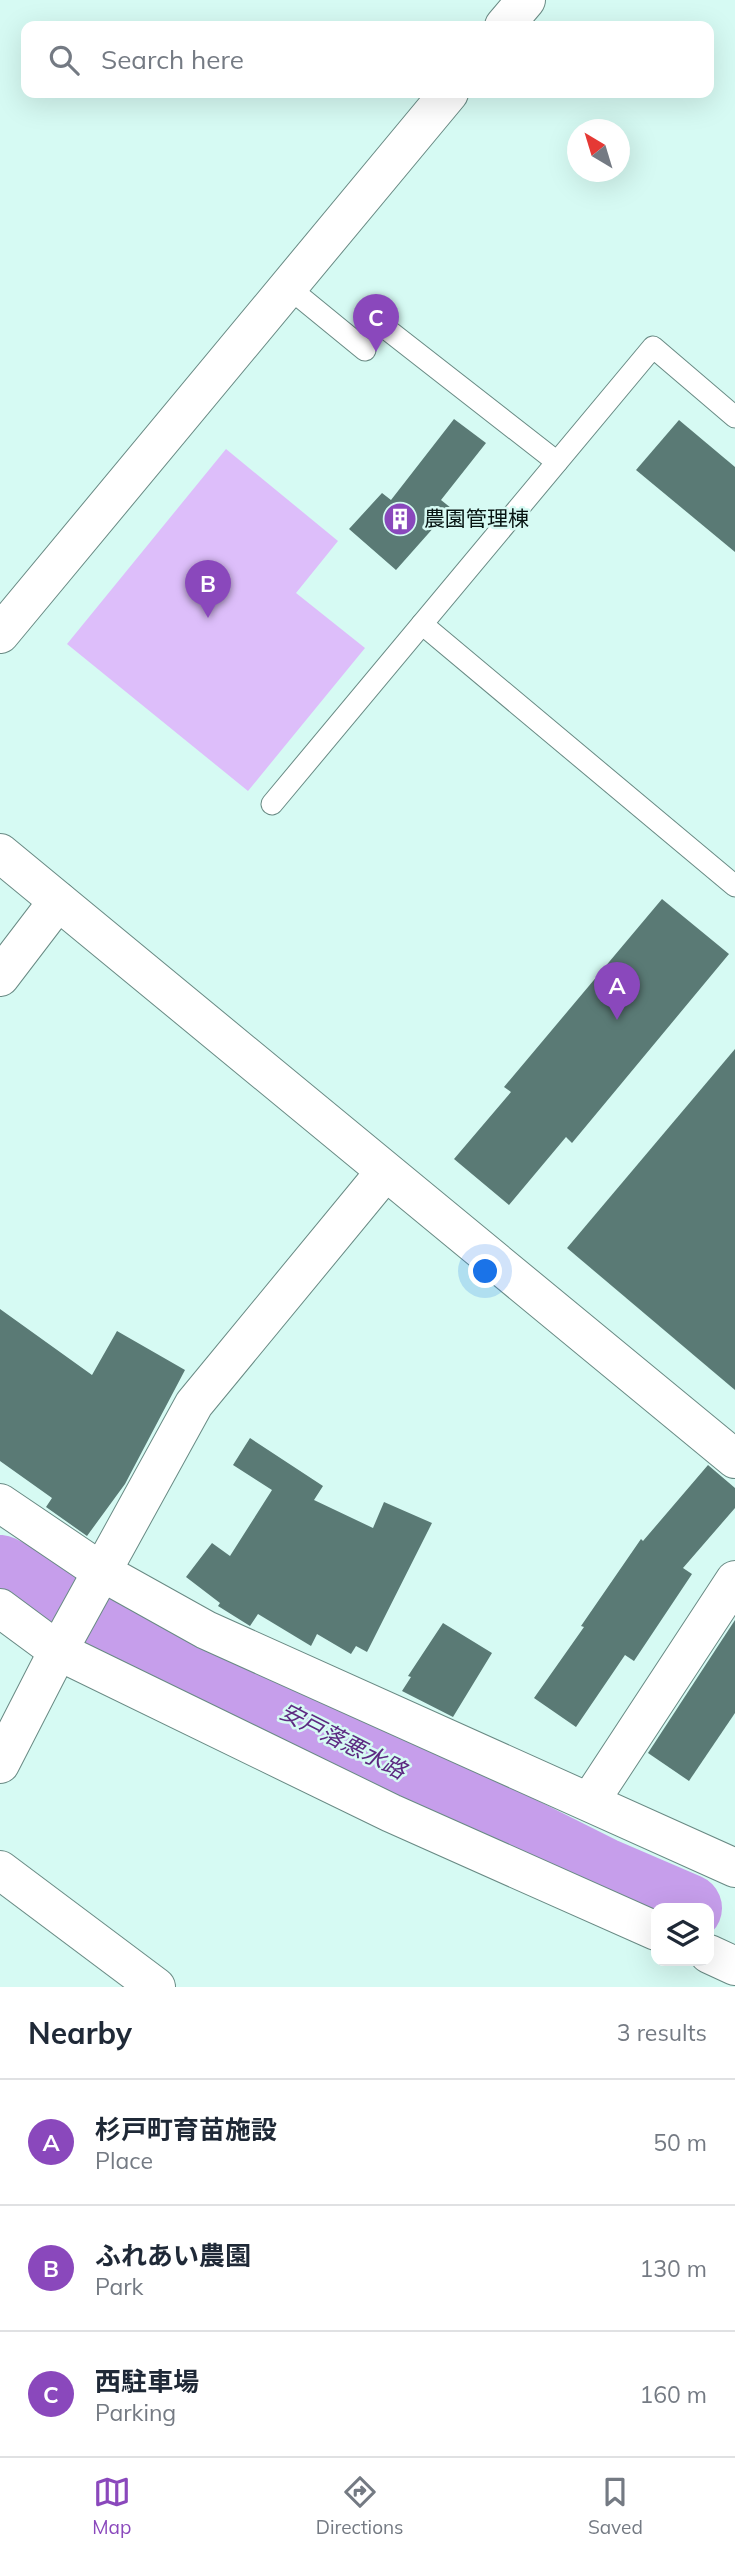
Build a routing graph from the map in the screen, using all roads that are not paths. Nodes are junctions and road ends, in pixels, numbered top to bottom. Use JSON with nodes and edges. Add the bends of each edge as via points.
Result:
{"nodes":[{"id":1,"x":526,"y":0,"type":"edge"},
{"id":2,"x":508,"y":21,"type":"edge"},
{"id":3,"x":445,"y":98,"type":"edge"},
{"id":4,"x":288,"y":287,"type":"junction"},
{"id":5,"x":384,"y":327,"type":"dead end"},
{"id":6,"x":365,"y":350,"type":"dead end"},
{"id":7,"x":735,"y":417,"type":"edge"},
{"id":8,"x":557,"y":462,"type":"junction"},
{"id":9,"x":422,"y":624,"type":"junction"},
{"id":10,"x":0,"y":634,"type":"edge"},
{"id":11,"x":272,"y":804,"type":"dead end"},
{"id":12,"x":0,"y":853,"type":"edge"},
{"id":13,"x":735,"y":886,"type":"edge"},
{"id":14,"x":58,"y":901,"type":"junction"},
{"id":15,"x":0,"y":977,"type":"edge"},
{"id":16,"x":385,"y":1172,"type":"junction"},
{"id":17,"x":735,"y":1458,"type":"edge"},
{"id":18,"x":0,"y":1503,"type":"edge"},
{"id":19,"x":98,"y":1577,"type":"junction"},
{"id":20,"x":735,"y":1580,"type":"edge"},
{"id":21,"x":0,"y":1608,"type":"edge"},
{"id":22,"x":63,"y":1643,"type":"junction"},
{"id":23,"x":0,"y":1764,"type":"edge"},
{"id":24,"x":590,"y":1801,"type":"junction"},
{"id":25,"x":735,"y":1868,"type":"edge"},
{"id":26,"x":0,"y":1870,"type":"edge"},
{"id":27,"x":651,"y":1929,"type":"edge"},
{"id":28,"x":714,"y":1956,"type":"edge"},
{"id":29,"x":735,"y":1966,"type":"edge"},
{"id":30,"x":156,"y":1987,"type":"edge"}],
"edges":[{"from":1,"to":2,"type":"street"},
{"from":3,"to":4,"type":"street"},
{"from":4,"to":6,"type":"lane"},
{"from":4,"to":10,"type":"street"},
{"from":5,"to":8,"type":"lane"},
{"from":7,"to":8,"type":"lane","via":[[653,347]]},
{"from":8,"to":9,"type":"lane"},
{"from":9,"to":11,"type":"lane"},
{"from":9,"to":13,"type":"lane"},
{"from":12,"to":14,"type":"street"},
{"from":14,"to":15,"type":"street"},
{"from":14,"to":16,"type":"street"},
{"from":16,"to":17,"type":"street"},
{"from":16,"to":19,"type":"street","via":[[194,1404]]},
{"from":18,"to":19,"type":"street"},
{"from":19,"to":22,"type":"street"},
{"from":19,"to":24,"type":"street"},
{"from":20,"to":24,"type":"street"},
{"from":21,"to":22,"type":"street"},
{"from":22,"to":23,"type":"street"},
{"from":22,"to":27,"type":"street","via":[[391,1813]]},
{"from":24,"to":25,"type":"street"},
{"from":26,"to":30,"type":"street"},
{"from":28,"to":29,"type":"street"}]}
